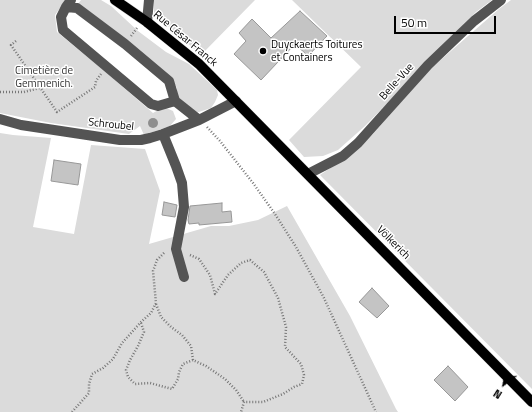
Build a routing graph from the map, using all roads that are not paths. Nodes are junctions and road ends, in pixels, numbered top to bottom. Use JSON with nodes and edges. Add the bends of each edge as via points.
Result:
{"nodes":[{"id":1,"x":115,"y":0,"type":"edge"},
{"id":2,"x":148,"y":0,"type":"edge"},
{"id":3,"x":501,"y":0,"type":"edge"},
{"id":4,"x":68,"y":3,"type":"edge"},
{"id":5,"x":147,"y":22,"type":"junction"},
{"id":6,"x":175,"y":101,"type":"junction"},
{"id":7,"x":236,"y":101,"type":"junction"},
{"id":8,"x":0,"y":120,"type":"edge"},
{"id":9,"x":199,"y":120,"type":"junction"},
{"id":10,"x":163,"y":134,"type":"junction"},
{"id":11,"x":308,"y":174,"type":"junction"},
{"id":12,"x":184,"y":277,"type":"dead end"},
{"id":13,"x":532,"y":402,"type":"edge"}],
"edges":[{"from":1,"to":5,"type":"main road","name":"Rue César Franck"},
{"from":2,"to":5,"type":"street"},
{"from":3,"to":11,"type":"street","name":"Belle-Vue","via":[[428,65],[358,143],[343,156]]},
{"from":4,"to":6,"type":"street","via":[[126,44],[169,81]]},
{"from":4,"to":6,"type":"street","via":[[61,17],[62,30],[151,104],[158,106]]},
{"from":5,"to":7,"type":"main road","name":"Rue César Franck","via":[[199,64]]},
{"from":6,"to":9,"type":"street"},
{"from":7,"to":9,"type":"street","name":"Schroubel"},
{"from":7,"to":11,"type":"main road","name":"Völkerich"},
{"from":8,"to":10,"type":"street","name":"Schroubel","via":[[120,140],[141,140]]},
{"from":9,"to":10,"type":"street","name":"Schroubel"},
{"from":10,"to":12,"type":"street","via":[[182,183],[184,207],[176,248]]},
{"from":11,"to":13,"type":"main road","name":"Völkerich"}]}
